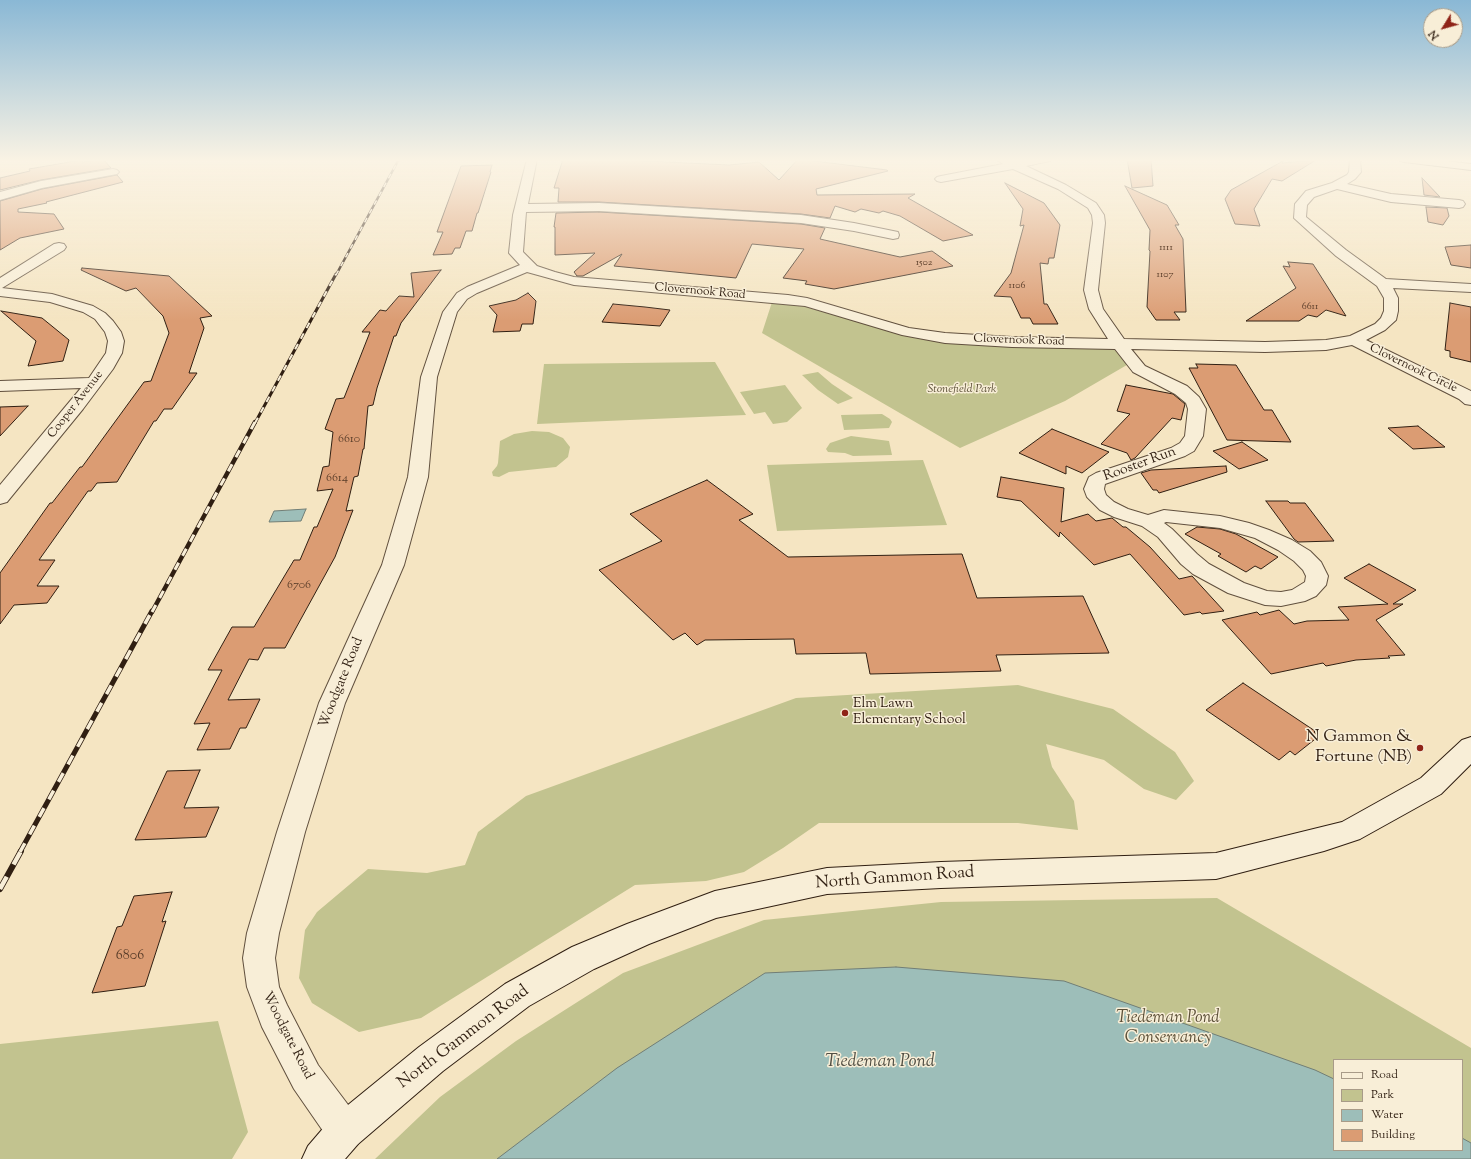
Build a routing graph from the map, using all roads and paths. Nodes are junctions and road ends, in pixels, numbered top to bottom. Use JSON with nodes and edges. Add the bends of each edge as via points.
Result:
{"nodes":[{"id":1,"x":520,"y":213,"type":"edge"},
{"id":2,"x":694,"y":213,"type":"edge"},
{"id":3,"x":1097,"y":213,"type":"edge"},
{"id":4,"x":1300,"y":213,"type":"edge"},
{"id":5,"x":893,"y":235,"type":"dead end"},
{"id":6,"x":59,"y":247,"type":"dead end"},
{"id":7,"x":530,"y":266,"type":"junction"},
{"id":8,"x":1382,"y":283,"type":"junction"},
{"id":9,"x":0,"y":284,"type":"edge"},
{"id":10,"x":1471,"y":288,"type":"edge"},
{"id":11,"x":0,"y":292,"type":"edge"},
{"id":12,"x":1354,"y":340,"type":"junction"},
{"id":13,"x":1120,"y":344,"type":"junction"},
{"id":14,"x":93,"y":383,"type":"junction"},
{"id":15,"x":0,"y":386,"type":"edge"},
{"id":16,"x":1471,"y":400,"type":"edge"},
{"id":17,"x":0,"y":498,"type":"edge"},
{"id":18,"x":1149,"y":522,"type":"junction"},
{"id":19,"x":1471,"y":747,"type":"edge"},
{"id":20,"x":345,"y":1131,"type":"junction"},
{"id":21,"x":321,"y":1159,"type":"edge"}],
"edges":[{"from":1,"to":7,"type":"street","name":"Clovernook Road","via":[[516,253]]},
{"from":2,"to":5,"type":"street","via":[[801,220]]},
{"from":3,"to":13,"type":"street","via":[[1099,223],[1092,296],[1096,309]]},
{"from":4,"to":8,"type":"street","name":"Clovernook Road","via":[[1300,218]]},
{"from":6,"to":9,"type":"street"},
{"from":7,"to":13,"type":"street","name":"Clovernook Road","via":[[550,275],[574,281],[807,302],[907,332],[945,338]]},
{"from":7,"to":20,"type":"street","name":"Woodgate Road","via":[[472,290],[462,296],[450,312],[429,377],[418,477],[393,565],[332,703],[262,933],[260,958],[263,987],[274,1015],[306,1077]]},
{"from":8,"to":10,"type":"street"},
{"from":8,"to":12,"type":"street","name":"Clovernook Road","via":[[1391,298],[1388,320]]},
{"from":11,"to":14,"type":"street","name":"Cooper Avenue","via":[[52,298],[88,309],[100,316],[108,324],[116,341],[114,353],[107,366]]},
{"from":12,"to":13,"type":"street","name":"Clovernook Road","via":[[1298,347]]},
{"from":12,"to":16,"type":"street","name":"Clovernook Circle"},
{"from":13,"to":18,"type":"street","name":"Rooster Run","via":[[1139,369],[1181,390],[1193,401],[1197,409],[1194,436],[1187,447],[1096,481],[1094,489],[1097,497],[1107,506]]},
{"from":14,"to":15,"type":"street"},
{"from":14,"to":17,"type":"street","name":"Cooper Avenue"},
{"from":18,"to":18,"type":"street","name":"Rooster Run","via":[[1164,516],[1220,522],[1262,534],[1285,545],[1313,567],[1317,576],[1315,585],[1297,596],[1281,599],[1265,598],[1236,588],[1189,559],[1165,533]]},
{"from":19,"to":20,"type":"street","name":"North Gammon Road","via":[[1431,786],[1350,831],[1324,840],[1216,866],[948,874],[827,881],[716,905],[583,958],[517,995],[431,1059]]},
{"from":20,"to":21,"type":"street","name":"North Gammon Road"}]}
